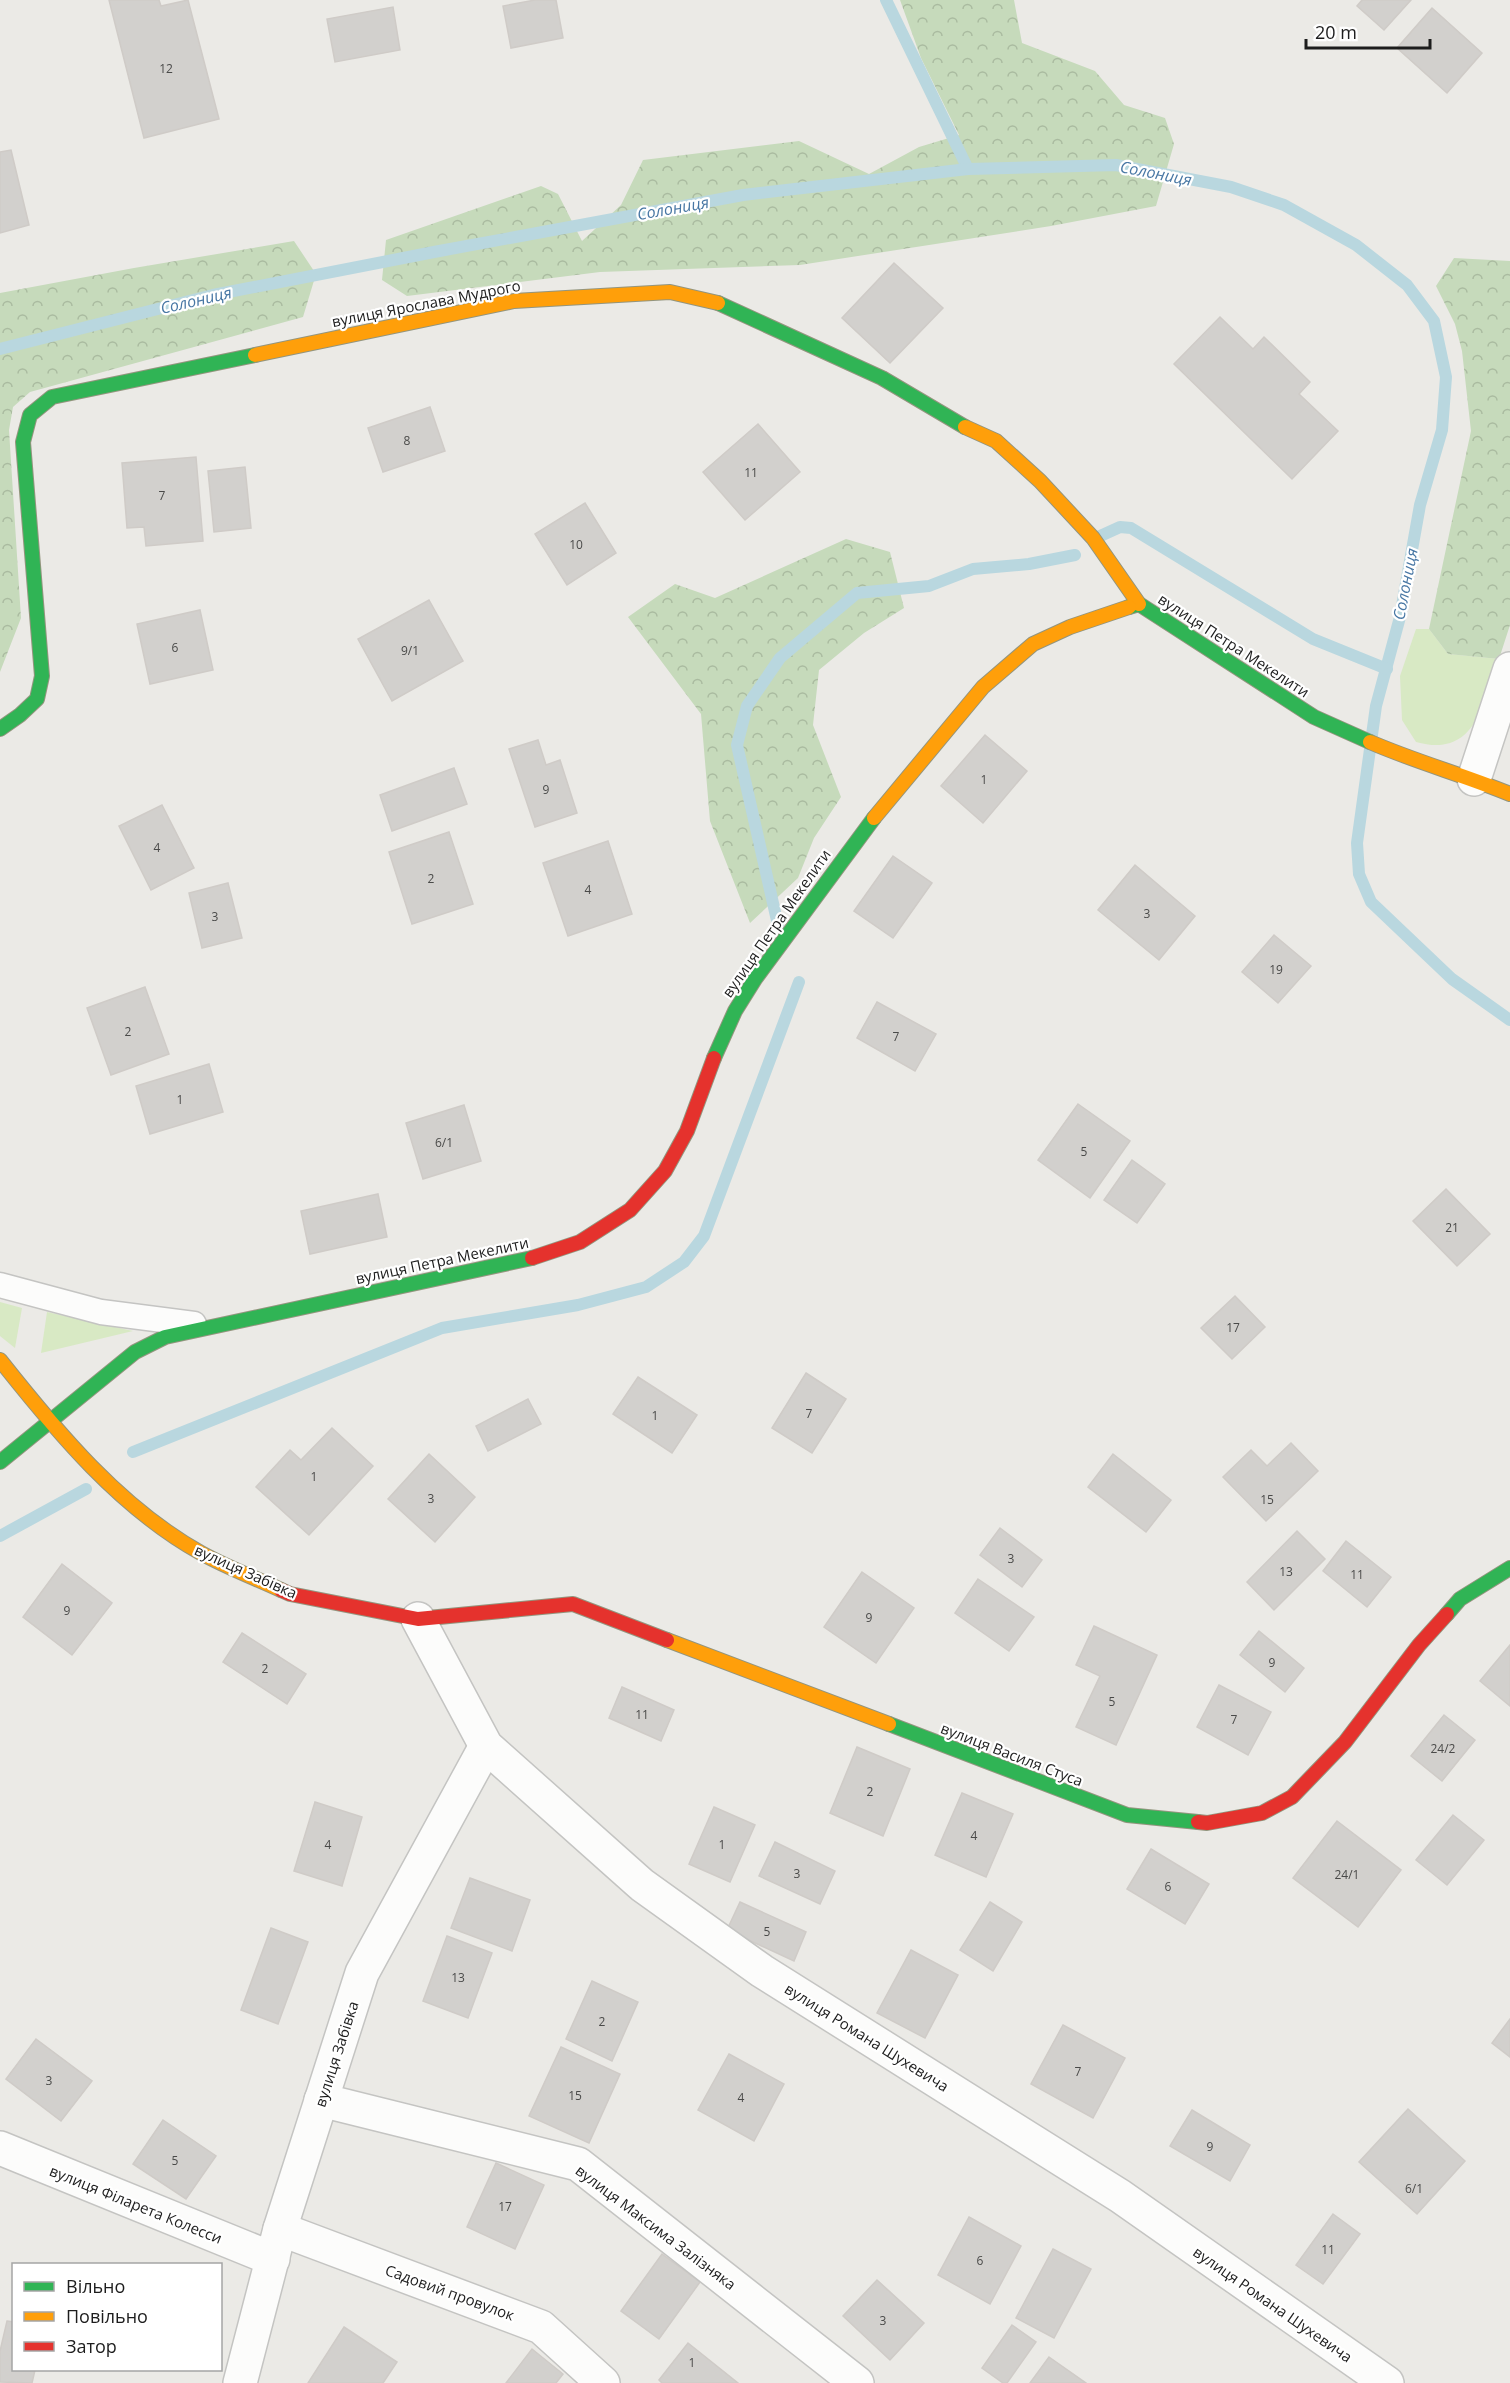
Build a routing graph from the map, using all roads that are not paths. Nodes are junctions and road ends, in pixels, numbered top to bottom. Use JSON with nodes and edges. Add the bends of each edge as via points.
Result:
{"nodes":[{"id":1,"x":1139,"y":604,"type":"junction"},
{"id":2,"x":1510,"y":669,"type":"edge"},
{"id":3,"x":0,"y":729,"type":"edge"},
{"id":4,"x":1474,"y":779,"type":"junction"},
{"id":5,"x":1510,"y":794,"type":"edge"},
{"id":6,"x":0,"y":1285,"type":"edge"},
{"id":7,"x":209,"y":1326,"type":"junction"},
{"id":8,"x":0,"y":1360,"type":"edge"},
{"id":9,"x":48,"y":1421,"type":"junction"},
{"id":10,"x":0,"y":1461,"type":"edge"},
{"id":11,"x":1510,"y":1568,"type":"edge"},
{"id":12,"x":418,"y":1619,"type":"junction"},
{"id":13,"x":486,"y":1746,"type":"junction"},
{"id":14,"x":321,"y":2100,"type":"junction"},
{"id":15,"x":0,"y":2148,"type":"edge"},
{"id":16,"x":276,"y":2244,"type":"junction"},
{"id":17,"x":240,"y":2383,"type":"edge"},
{"id":18,"x":603,"y":2383,"type":"edge"},
{"id":19,"x":857,"y":2383,"type":"edge"},
{"id":20,"x":1387,"y":2383,"type":"edge"}],
"edges":[{"from":1,"to":3,"type":"street","name":"вулиця Ярослава Мудрого","via":[[1093,538],[996,441],[952,421],[882,378],[723,304],[670,292],[514,301],[52,397],[30,415],[23,442],[42,676],[37,699]]},
{"from":1,"to":4,"type":"street","name":"вулиця Петра Мекелити","via":[[1314,717],[1398,754]]},
{"from":1,"to":7,"type":"street","name":"вулиця Петра Мекелити","via":[[1033,644],[983,687],[880,809],[735,1011],[687,1131],[665,1171],[630,1210],[580,1242],[543,1256]]},
{"from":2,"to":4,"type":"street"},
{"from":4,"to":5,"type":"street","name":"вулиця Петра Мекелити"},
{"from":6,"to":7,"type":"lane","via":[[101,1312]]},
{"from":7,"to":9,"type":"street","name":"вулиця Петра Мекелити","via":[[165,1337],[135,1352]]},
{"from":8,"to":9,"type":"street"},
{"from":9,"to":10,"type":"street","name":"вулиця Петра Мекелити"},
{"from":9,"to":12,"type":"street","name":"вулиця Забівка","via":[[94,1470],[154,1521],[201,1553],[290,1594]]},
{"from":11,"to":12,"type":"street","name":"вулиця Василя Стуса","via":[[1461,1599],[1419,1645],[1345,1742],[1292,1797],[1262,1814],[1207,1823],[1127,1815],[573,1604]]},
{"from":12,"to":13,"type":"street","name":"вулиця Романа Шухевича"},
{"from":13,"to":14,"type":"street","name":"вулиця Забівка","via":[[362,1973]]},
{"from":13,"to":20,"type":"street","name":"вулиця Романа Шухевича","via":[[642,1885],[762,1971],[1120,2196]]},
{"from":14,"to":16,"type":"street","name":"вулиця Забівка"},
{"from":14,"to":19,"type":"street","name":"вулиця Максима Залізняка","via":[[578,2164]]},
{"from":15,"to":16,"type":"street","name":"вулиця Філарета Колесси"},
{"from":16,"to":17,"type":"street","name":"вулиця Забівка"},
{"from":16,"to":18,"type":"street","name":"Садовий провулок","via":[[541,2326]]}]}
